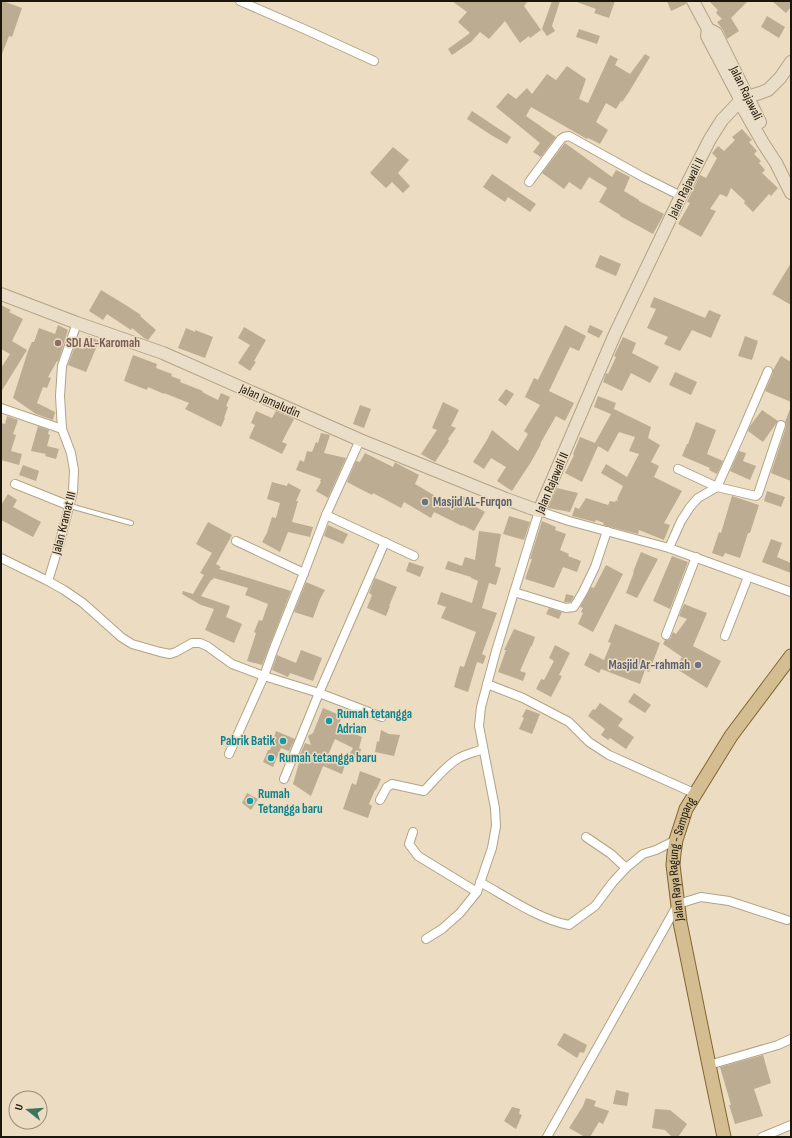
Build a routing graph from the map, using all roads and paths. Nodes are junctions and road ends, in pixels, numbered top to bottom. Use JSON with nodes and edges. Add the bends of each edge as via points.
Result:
{"nodes":[{"id":1,"x":240,"y":1,"type":"edge"},
{"id":2,"x":693,"y":1,"type":"edge"},
{"id":3,"x":374,"y":61,"type":"dead end"},
{"id":4,"x":791,"y":62,"type":"edge"},
{"id":5,"x":791,"y":76,"type":"edge"},
{"id":6,"x":743,"y":104,"type":"junction"},
{"id":7,"x":529,"y":182,"type":"dead end"},
{"id":8,"x":791,"y":193,"type":"edge"},
{"id":9,"x":681,"y":196,"type":"junction"},
{"id":10,"x":2,"y":296,"type":"edge"},
{"id":11,"x":77,"y":324,"type":"junction"},
{"id":12,"x":768,"y":371,"type":"dead end"},
{"id":13,"x":1,"y":408,"type":"edge"},
{"id":14,"x":781,"y":425,"type":"dead end"},
{"id":15,"x":62,"y":429,"type":"junction"},
{"id":16,"x":360,"y":440,"type":"junction"},
{"id":17,"x":678,"y":469,"type":"dead end"},
{"id":18,"x":15,"y":484,"type":"dead end"},
{"id":19,"x":717,"y":487,"type":"junction"},
{"id":20,"x":70,"y":506,"type":"junction"},
{"id":21,"x":539,"y":511,"type":"junction"},
{"id":22,"x":326,"y":515,"type":"junction"},
{"id":23,"x":131,"y":523,"type":"dead end"},
{"id":24,"x":607,"y":531,"type":"junction"},
{"id":25,"x":236,"y":541,"type":"dead end"},
{"id":26,"x":385,"y":542,"type":"junction"},
{"id":27,"x":669,"y":548,"type":"junction"},
{"id":28,"x":414,"y":556,"type":"dead end"},
{"id":29,"x":696,"y":557,"type":"junction"},
{"id":30,"x":1,"y":558,"type":"edge"},
{"id":31,"x":304,"y":573,"type":"junction"},
{"id":32,"x":748,"y":577,"type":"junction"},
{"id":33,"x":48,"y":581,"type":"junction"},
{"id":34,"x":514,"y":592,"type":"junction"},
{"id":35,"x":791,"y":592,"type":"edge"},
{"id":36,"x":666,"y":635,"type":"dead end"},
{"id":37,"x":725,"y":636,"type":"dead end"},
{"id":38,"x":791,"y":656,"type":"edge"},
{"id":39,"x":264,"y":676,"type":"junction"},
{"id":40,"x":487,"y":684,"type":"junction"},
{"id":41,"x":319,"y":693,"type":"junction"},
{"id":42,"x":382,"y":717,"type":"dead end"},
{"id":43,"x":483,"y":749,"type":"junction"},
{"id":44,"x":229,"y":754,"type":"dead end"},
{"id":45,"x":284,"y":779,"type":"dead end"},
{"id":46,"x":696,"y":794,"type":"junction"},
{"id":47,"x":380,"y":800,"type":"dead end"},
{"id":48,"x":413,"y":832,"type":"dead end"},
{"id":49,"x":586,"y":837,"type":"dead end"},
{"id":50,"x":676,"y":840,"type":"junction"},
{"id":51,"x":626,"y":868,"type":"junction"},
{"id":52,"x":480,"y":882,"type":"junction"},
{"id":53,"x":477,"y":892,"type":"junction"},
{"id":54,"x":678,"y":904,"type":"junction"},
{"id":55,"x":787,"y":920,"type":"dead end"},
{"id":56,"x":426,"y":939,"type":"dead end"},
{"id":57,"x":791,"y":1039,"type":"edge"},
{"id":58,"x":708,"y":1065,"type":"junction"},
{"id":59,"x":791,"y":1125,"type":"edge"},
{"id":60,"x":547,"y":1137,"type":"edge"},
{"id":61,"x":724,"y":1137,"type":"edge"},
{"id":62,"x":762,"y":1137,"type":"edge"}],
"edges":[{"from":1,"to":3,"type":"street"},
{"from":2,"to":6,"type":"street","name":"Jalan Rajawali","via":[[708,29],[707,36]]},
{"from":4,"to":6,"type":"street","via":[[768,90]]},
{"from":5,"to":6,"type":"street","via":[[775,94]]},
{"from":6,"to":8,"type":"street","name":"Jalan Rajawali"},
{"from":6,"to":9,"type":"street","name":"Jalan Rajawali II","via":[[722,120]]},
{"from":7,"to":9,"type":"street","via":[[561,139],[569,136]]},
{"from":9,"to":21,"type":"street","name":"Jalan Rajawali II","via":[[615,334]]},
{"from":10,"to":11,"type":"street","name":"Jalan Jamaludin"},
{"from":11,"to":15,"type":"street","name":"Jalan Kramat III","via":[[62,366]]},
{"from":11,"to":16,"type":"street","name":"Jalan Jamaludin","via":[[163,354]]},
{"from":12,"to":19,"type":"street"},
{"from":13,"to":15,"type":"street"},
{"from":14,"to":19,"type":"street","via":[[756,496]]},
{"from":15,"to":20,"type":"street","name":"Jalan Kramat III","via":[[74,470]]},
{"from":16,"to":21,"type":"street","name":"Jalan Jamaludin"},
{"from":16,"to":22,"type":"street"},
{"from":17,"to":19,"type":"street"},
{"from":18,"to":20,"type":"street"},
{"from":19,"to":27,"type":"street","via":[[698,498],[690,507]]},
{"from":20,"to":23,"type":"lane"},
{"from":20,"to":33,"type":"street","name":"Jalan Kramat III"},
{"from":21,"to":24,"type":"street"},
{"from":21,"to":34,"type":"street","name":"Jalan Rajawali II"},
{"from":22,"to":26,"type":"street"},
{"from":22,"to":31,"type":"street"},
{"from":24,"to":27,"type":"street"},
{"from":24,"to":34,"type":"street","via":[[595,567],[574,607],[566,608]]},
{"from":25,"to":31,"type":"street"},
{"from":26,"to":28,"type":"street"},
{"from":26,"to":41,"type":"street"},
{"from":27,"to":29,"type":"street"},
{"from":29,"to":32,"type":"street"},
{"from":29,"to":36,"type":"street"},
{"from":30,"to":33,"type":"street"},
{"from":31,"to":39,"type":"street"},
{"from":32,"to":35,"type":"street"},
{"from":32,"to":37,"type":"street"},
{"from":33,"to":39,"type":"street","via":[[83,602],[132,644],[170,654],[192,643],[200,643],[232,664]]},
{"from":34,"to":40,"type":"street","name":"Jalan Rajawali II"},
{"from":38,"to":46,"type":"main road","name":"Jalan Raya Ragung - Sampang","via":[[731,736]]},
{"from":39,"to":41,"type":"street"},
{"from":39,"to":44,"type":"street"},
{"from":40,"to":43,"type":"street","name":"Jalan Rajawali II","via":[[479,726]]},
{"from":40,"to":46,"type":"street","via":[[523,698],[569,722],[589,742],[609,755]]},
{"from":41,"to":42,"type":"street"},
{"from":41,"to":45,"type":"street"},
{"from":43,"to":47,"type":"street","via":[[460,758],[424,791],[392,784],[387,787]]},
{"from":43,"to":52,"type":"street","name":"Jalan Rajawali II","via":[[495,808],[496,826],[492,848]]},
{"from":46,"to":50,"type":"main road","name":"Jalan Raya Ragung - Sampang","via":[[686,809]]},
{"from":48,"to":53,"type":"street","via":[[409,844],[418,856]]},
{"from":49,"to":51,"type":"street"},
{"from":50,"to":51,"type":"street","via":[[643,854]]},
{"from":50,"to":54,"type":"main road","name":"Jalan Raya Ragung - Sampang","via":[[673,865]]},
{"from":51,"to":52,"type":"street","via":[[595,906],[569,925],[538,914]]},
{"from":52,"to":53,"type":"street","name":"Jalan Rajawali II"},
{"from":53,"to":56,"type":"street","via":[[460,913]]},
{"from":54,"to":55,"type":"street","via":[[701,897],[729,901]]},
{"from":54,"to":58,"type":"main road","name":"Jalan Raya Ragung - Sampang"},
{"from":54,"to":60,"type":"street"},
{"from":57,"to":58,"type":"street"},
{"from":58,"to":61,"type":"main road","name":"Jalan Raya Ragung - Sampang"},
{"from":59,"to":62,"type":"street"}]}
